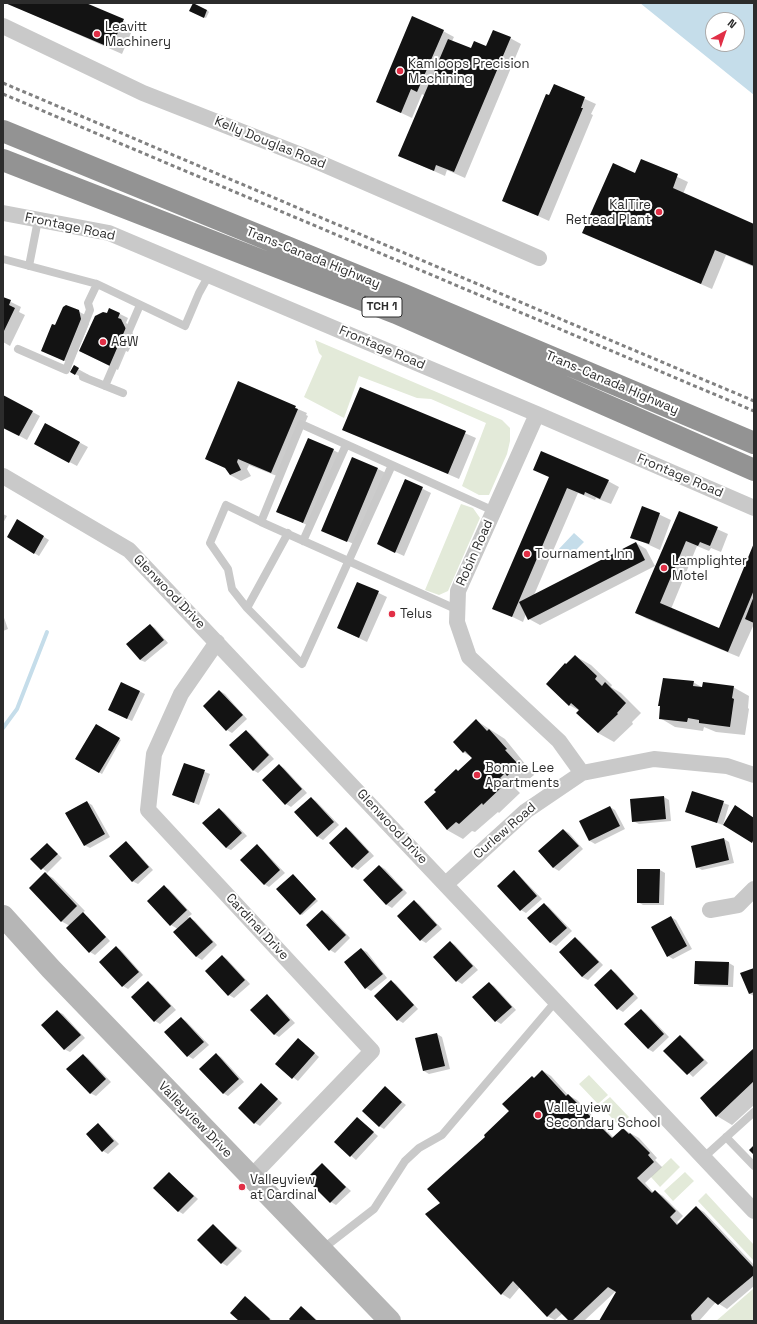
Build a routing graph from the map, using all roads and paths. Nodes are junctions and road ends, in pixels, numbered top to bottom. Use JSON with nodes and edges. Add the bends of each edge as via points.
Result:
{"nodes":[{"id":1,"x":3,"y":26,"type":"edge"},
{"id":2,"x":5,"y":131,"type":"edge"},
{"id":3,"x":3,"y":160,"type":"edge"},
{"id":4,"x":3,"y":213,"type":"edge"},
{"id":5,"x":38,"y":220,"type":"junction"},
{"id":6,"x":539,"y":258,"type":"dead end"},
{"id":7,"x":3,"y":259,"type":"edge"},
{"id":8,"x":29,"y":266,"type":"junction"},
{"id":9,"x":209,"y":275,"type":"junction"},
{"id":10,"x":97,"y":284,"type":"junction"},
{"id":11,"x":140,"y":305,"type":"junction"},
{"id":12,"x":18,"y":349,"type":"dead end"},
{"id":13,"x":83,"y":377,"type":"dead end"},
{"id":14,"x":105,"y":386,"type":"junction"},
{"id":15,"x":123,"y":393,"type":"dead end"},
{"id":16,"x":537,"y":414,"type":"junction"},
{"id":17,"x":754,"y":443,"type":"edge"},
{"id":18,"x":346,"y":445,"type":"junction"},
{"id":19,"x":392,"y":465,"type":"junction"},
{"id":20,"x":754,"y":470,"type":"edge"},
{"id":21,"x":3,"y":476,"type":"edge"},
{"id":22,"x":754,"y":508,"type":"edge"},
{"id":23,"x":494,"y":511,"type":"junction"},
{"id":24,"x":261,"y":522,"type":"junction"},
{"id":25,"x":288,"y":533,"type":"junction"},
{"id":26,"x":303,"y":541,"type":"junction"},
{"id":27,"x":350,"y":562,"type":"junction"},
{"id":28,"x":247,"y":608,"type":"junction"},
{"id":29,"x":458,"y":610,"type":"junction"},
{"id":30,"x":217,"y":642,"type":"junction"},
{"id":31,"x":582,"y":773,"type":"junction"},
{"id":32,"x":754,"y":775,"type":"edge"},
{"id":33,"x":446,"y":884,"type":"junction"},
{"id":34,"x":754,"y":888,"type":"edge"},
{"id":35,"x":710,"y":910,"type":"dead end"},
{"id":36,"x":3,"y":916,"type":"edge"},
{"id":37,"x":556,"y":1002,"type":"junction"},
{"id":38,"x":754,"y":1112,"type":"edge"},
{"id":39,"x":726,"y":1137,"type":"junction"},
{"id":40,"x":703,"y":1158,"type":"junction"},
{"id":41,"x":754,"y":1166,"type":"edge"},
{"id":42,"x":251,"y":1177,"type":"junction"},
{"id":43,"x":754,"y":1211,"type":"edge"},
{"id":44,"x":321,"y":1250,"type":"junction"},
{"id":45,"x":390,"y":1321,"type":"edge"}],
"edges":[{"from":1,"to":6,"type":"street","name":"Kelly Douglas Road","via":[[143,93],[311,159]]},
{"from":2,"to":17,"type":"highway","name":"Trans-Canada Highway","number":"TCH 1","via":[[404,295]]},
{"from":3,"to":20,"type":"highway","name":"Trans-Canada Highway","number":"TCH 1","via":[[396,313]]},
{"from":4,"to":5,"type":"street","name":"Frontage Road"},
{"from":5,"to":8,"type":"lane"},
{"from":5,"to":9,"type":"street","name":"Frontage Road","via":[[109,233]]},
{"from":7,"to":8,"type":"lane"},
{"from":8,"to":10,"type":"lane"},
{"from":9,"to":11,"type":"lane","via":[[185,326]]},
{"from":9,"to":16,"type":"street","name":"Frontage Road"},
{"from":10,"to":11,"type":"lane"},
{"from":10,"to":12,"type":"lane","via":[[88,303],[90,310],[66,370]]},
{"from":11,"to":14,"type":"lane"},
{"from":13,"to":14,"type":"lane"},
{"from":14,"to":15,"type":"lane"},
{"from":16,"to":22,"type":"street","name":"Frontage Road"},
{"from":16,"to":23,"type":"street","name":"Robin Road"},
{"from":18,"to":19,"type":"lane"},
{"from":18,"to":24,"type":"lane","via":[[301,424]]},
{"from":18,"to":26,"type":"lane"},
{"from":19,"to":23,"type":"lane"},
{"from":19,"to":27,"type":"lane"},
{"from":21,"to":30,"type":"street","name":"Glenwood Drive","via":[[129,550]]},
{"from":23,"to":29,"type":"street","name":"Robin Road","via":[[458,591]]},
{"from":24,"to":25,"type":"lane"},
{"from":24,"to":28,"type":"lane","via":[[226,505],[210,543],[228,569],[232,588]]},
{"from":25,"to":26,"type":"lane"},
{"from":25,"to":28,"type":"lane"},
{"from":26,"to":27,"type":"lane"},
{"from":27,"to":28,"type":"lane","via":[[302,664]]},
{"from":27,"to":29,"type":"lane"},
{"from":29,"to":31,"type":"street","name":"Robin Road","via":[[457,622],[469,657],[559,741]]},
{"from":30,"to":33,"type":"street","name":"Glenwood Drive"},
{"from":30,"to":42,"type":"street","name":"Cardinal Drive","via":[[180,694],[154,754],[148,810],[372,1051]]},
{"from":31,"to":32,"type":"street","name":"Curlew Road","via":[[654,759],[728,766]]},
{"from":31,"to":33,"type":"street","name":"Curlew Road","via":[[526,811]]},
{"from":33,"to":37,"type":"street","name":"Glenwood Drive"},
{"from":34,"to":35,"type":"street","via":[[738,905]]},
{"from":36,"to":42,"type":"street","name":"Valleyview Drive"},
{"from":37,"to":40,"type":"street","name":"Glenwood Drive"},
{"from":37,"to":44,"type":"lane","via":[[442,1135],[419,1148],[406,1161],[374,1209]]},
{"from":38,"to":39,"type":"lane"},
{"from":39,"to":40,"type":"lane"},
{"from":39,"to":41,"type":"lane"},
{"from":40,"to":43,"type":"street","name":"Glenwood Drive"},
{"from":42,"to":44,"type":"street","name":"Valleyview Drive"},
{"from":44,"to":45,"type":"street","name":"Valleyview Drive"}]}
